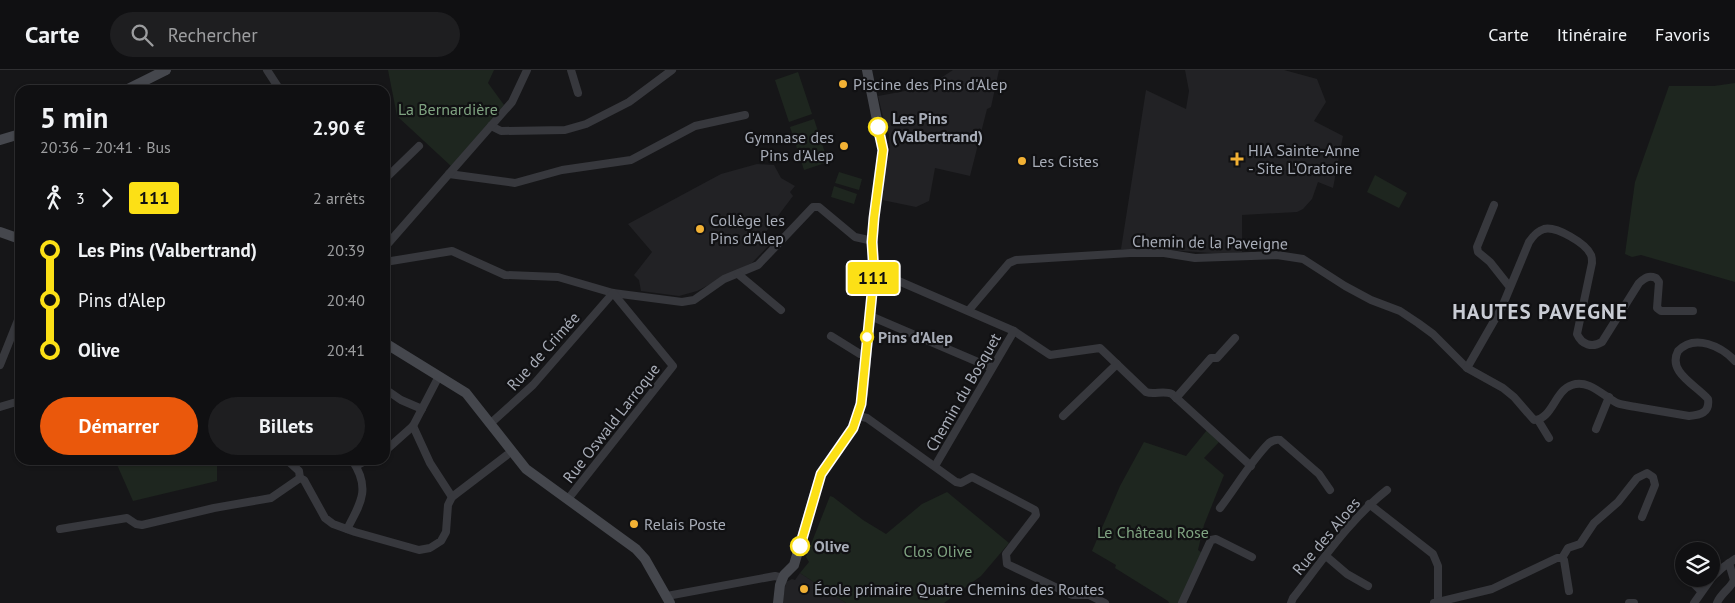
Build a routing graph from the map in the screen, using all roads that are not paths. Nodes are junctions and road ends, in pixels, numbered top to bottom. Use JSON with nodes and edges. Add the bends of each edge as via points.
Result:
{"nodes":[{"id":1,"x":166,"y":70,"type":"edge"},
{"id":2,"x":267,"y":70,"type":"edge"},
{"id":3,"x":527,"y":70,"type":"edge"},
{"id":4,"x":571,"y":70,"type":"edge"},
{"id":5,"x":672,"y":70,"type":"edge"},
{"id":6,"x":863,"y":70,"type":"edge"},
{"id":7,"x":867,"y":70,"type":"edge"},
{"id":8,"x":136,"y":85,"type":"edge"},
{"id":9,"x":277,"y":85,"type":"edge"},
{"id":10,"x":578,"y":94,"type":"dead end"},
{"id":11,"x":873,"y":105,"type":"junction"},
{"id":12,"x":745,"y":115,"type":"dead end"},
{"id":13,"x":491,"y":126,"type":"junction"},
{"id":14,"x":15,"y":136,"type":"edge"},
{"id":15,"x":0,"y":140,"type":"edge"},
{"id":16,"x":419,"y":146,"type":"dead end"},
{"id":17,"x":390,"y":173,"type":"edge"},
{"id":18,"x":449,"y":174,"type":"junction"},
{"id":19,"x":1494,"y":206,"type":"dead end"},
{"id":20,"x":0,"y":232,"type":"edge"},
{"id":21,"x":15,"y":237,"type":"edge"},
{"id":22,"x":390,"y":241,"type":"edge"},
{"id":23,"x":872,"y":242,"type":"junction"},
{"id":24,"x":390,"y":261,"type":"edge"},
{"id":25,"x":874,"y":273,"type":"junction"},
{"id":26,"x":738,"y":274,"type":"junction"},
{"id":27,"x":1509,"y":286,"type":"junction"},
{"id":28,"x":613,"y":293,"type":"junction"},
{"id":29,"x":781,"y":310,"type":"dead end"},
{"id":30,"x":969,"y":310,"type":"junction"},
{"id":31,"x":1693,"y":311,"type":"dead end"},
{"id":32,"x":869,"y":317,"type":"junction"},
{"id":33,"x":15,"y":328,"type":"edge"},
{"id":34,"x":1014,"y":331,"type":"junction"},
{"id":35,"x":831,"y":336,"type":"dead end"},
{"id":36,"x":1235,"y":338,"type":"dead end"},
{"id":37,"x":390,"y":346,"type":"edge"},
{"id":38,"x":866,"y":354,"type":"junction"},
{"id":39,"x":1735,"y":361,"type":"edge"},
{"id":40,"x":1116,"y":364,"type":"junction"},
{"id":41,"x":0,"y":365,"type":"edge"},
{"id":42,"x":992,"y":368,"type":"junction"},
{"id":43,"x":1467,"y":368,"type":"junction"},
{"id":44,"x":439,"y":376,"type":"junction"},
{"id":45,"x":390,"y":392,"type":"edge"},
{"id":46,"x":1609,"y":397,"type":"junction"},
{"id":47,"x":1176,"y":398,"type":"junction"},
{"id":48,"x":15,"y":403,"type":"edge"},
{"id":49,"x":0,"y":407,"type":"edge"},
{"id":50,"x":422,"y":409,"type":"junction"},
{"id":51,"x":858,"y":416,"type":"junction"},
{"id":52,"x":1063,"y":416,"type":"dead end"},
{"id":53,"x":1538,"y":420,"type":"junction"},
{"id":54,"x":491,"y":423,"type":"junction"},
{"id":55,"x":413,"y":426,"type":"junction"},
{"id":56,"x":1596,"y":429,"type":"dead end"},
{"id":57,"x":1549,"y":438,"type":"dead end"},
{"id":58,"x":390,"y":447,"type":"edge"},
{"id":59,"x":506,"y":455,"type":"dead end"},
{"id":60,"x":292,"y":465,"type":"edge"},
{"id":61,"x":355,"y":465,"type":"edge"},
{"id":62,"x":935,"y":466,"type":"junction"},
{"id":63,"x":1251,"y":466,"type":"junction"},
{"id":64,"x":300,"y":478,"type":"junction"},
{"id":65,"x":1330,"y":490,"type":"dead end"},
{"id":66,"x":1388,"y":490,"type":"dead end"},
{"id":67,"x":452,"y":497,"type":"junction"},
{"id":68,"x":568,"y":499,"type":"junction"},
{"id":69,"x":1369,"y":504,"type":"junction"},
{"id":70,"x":1220,"y":508,"type":"dead end"},
{"id":71,"x":1642,"y":517,"type":"dead end"},
{"id":72,"x":60,"y":529,"type":"dead end"},
{"id":73,"x":347,"y":529,"type":"junction"},
{"id":74,"x":1326,"y":556,"type":"junction"},
{"id":75,"x":1252,"y":557,"type":"dead end"},
{"id":76,"x":1562,"y":558,"type":"junction"},
{"id":77,"x":1732,"y":561,"type":"edge"},
{"id":78,"x":1720,"y":571,"type":"edge"},
{"id":79,"x":783,"y":578,"type":"junction"},
{"id":80,"x":1368,"y":586,"type":"dead end"},
{"id":81,"x":1697,"y":587,"type":"edge"},
{"id":82,"x":1704,"y":587,"type":"edge"},
{"id":83,"x":1569,"y":591,"type":"dead end"},
{"id":84,"x":1701,"y":591,"type":"junction"},
{"id":85,"x":669,"y":600,"type":"edge"},
{"id":86,"x":1436,"y":602,"type":"edge"},
{"id":87,"x":778,"y":603,"type":"edge"},
{"id":88,"x":1106,"y":603,"type":"edge"},
{"id":89,"x":1182,"y":603,"type":"edge"},
{"id":90,"x":1291,"y":603,"type":"edge"},
{"id":91,"x":1629,"y":603,"type":"edge"},
{"id":92,"x":1634,"y":603,"type":"edge"},
{"id":93,"x":1694,"y":603,"type":"edge"},
{"id":94,"x":1717,"y":603,"type":"edge"}],
"edges":[{"from":1,"to":8,"type":"main road"},
{"from":2,"to":9,"type":"street"},
{"from":3,"to":13,"type":"street","via":[[512,102]]},
{"from":4,"to":10,"type":"street"},
{"from":5,"to":13,"type":"street","via":[[629,102],[586,124],[566,130],[501,131]]},
{"from":6,"to":11,"type":"main road"},
{"from":7,"to":11,"type":"main road"},
{"from":11,"to":23,"type":"main road","via":[[883,150]]},
{"from":12,"to":18,"type":"street","via":[[695,126],[631,160],[562,170],[515,183]]},
{"from":13,"to":18,"type":"street"},
{"from":14,"to":15,"type":"main road"},
{"from":16,"to":17,"type":"street"},
{"from":18,"to":22,"type":"street"},
{"from":19,"to":27,"type":"street","via":[[1477,247]]},
{"from":20,"to":21,"type":"main road"},
{"from":23,"to":25,"type":"main road"},
{"from":23,"to":26,"type":"street","via":[[855,237],[827,212],[813,207],[758,265]]},
{"from":24,"to":28,"type":"street","via":[[452,251],[505,275],[558,277]]},
{"from":25,"to":30,"type":"street"},
{"from":25,"to":32,"type":"main road"},
{"from":26,"to":28,"type":"street","via":[[724,279],[694,300],[682,302]]},
{"from":26,"to":29,"type":"street"},
{"from":27,"to":31,"type":"street","via":[[1528,242],[1542,229],[1548,228],[1578,241],[1591,254],[1592,263],[1577,334],[1581,341],[1588,345],[1602,342],[1639,283],[1650,276],[1659,282],[1657,308],[1661,311]]},
{"from":27,"to":43,"type":"street","via":[[1502,307]]},
{"from":28,"to":54,"type":"street","name":"Rue de Crimée","via":[[533,385]]},
{"from":28,"to":68,"type":"street","name":"Rue Oswald Larroque","via":[[673,366]]},
{"from":30,"to":34,"type":"street"},
{"from":30,"to":43,"type":"street","name":"Chemin de la Paveigne","via":[[1009,263],[1016,260],[1164,253],[1195,258],[1277,255],[1303,259],[1371,300],[1400,311],[1433,334]]},
{"from":32,"to":38,"type":"main road"},
{"from":32,"to":42,"type":"street"},
{"from":33,"to":41,"type":"street"},
{"from":34,"to":40,"type":"street","via":[[1050,355],[1100,348]]},
{"from":34,"to":42,"type":"street","name":"Chemin du Bosquet"},
{"from":35,"to":38,"type":"street","via":[[860,354]]},
{"from":36,"to":47,"type":"street"},
{"from":37,"to":44,"type":"main road"},
{"from":38,"to":51,"type":"main road"},
{"from":39,"to":46,"type":"street","via":[[1726,351],[1707,343],[1688,345],[1678,351],[1678,371],[1708,399],[1704,414],[1689,416],[1618,404]]},
{"from":40,"to":47,"type":"street","via":[[1146,392],[1168,392]]},
{"from":40,"to":52,"type":"street"},
{"from":42,"to":62,"type":"street","name":"Chemin du Bosquet"},
{"from":43,"to":53,"type":"street","name":"Chemin de la Paveigne","via":[[1503,388],[1531,419]]},
{"from":44,"to":50,"type":"street"},
{"from":44,"to":54,"type":"main road","via":[[466,393]]},
{"from":45,"to":50,"type":"street"},
{"from":46,"to":53,"type":"street","via":[[1593,387],[1580,383],[1571,385]]},
{"from":46,"to":56,"type":"street"},
{"from":47,"to":63,"type":"street"},
{"from":48,"to":49,"type":"street"},
{"from":50,"to":55,"type":"street"},
{"from":51,"to":62,"type":"street","via":[[867,418]]},
{"from":51,"to":79,"type":"main road","via":[[821,474],[794,565]]},
{"from":53,"to":57,"type":"street","name":"Chemin de la Paveigne"},
{"from":54,"to":68,"type":"main road","via":[[526,469]]},
{"from":55,"to":58,"type":"street"},
{"from":55,"to":67,"type":"street","via":[[430,463]]},
{"from":59,"to":67,"type":"street"},
{"from":60,"to":64,"type":"street","via":[[299,471]]},
{"from":61,"to":73,"type":"street","via":[[361,478],[362,503]]},
{"from":62,"to":88,"type":"street","via":[[956,482],[961,484],[972,477],[1035,510],[1036,515],[1006,554],[1007,564],[1072,595],[1089,595]]},
{"from":63,"to":65,"type":"street","via":[[1270,442],[1280,440],[1319,474]]},
{"from":63,"to":70,"type":"street"},
{"from":64,"to":72,"type":"street","via":[[271,498],[142,525],[127,518]]},
{"from":64,"to":73,"type":"street","via":[[325,518]]},
{"from":66,"to":69,"type":"street","name":"Rue des Aloes"},
{"from":67,"to":73,"type":"street","via":[[448,505],[446,532],[441,541],[430,548],[419,550]]},
{"from":68,"to":85,"type":"main road","via":[[646,559]]},
{"from":69,"to":74,"type":"street","name":"Rue des Aloes"},
{"from":69,"to":86,"type":"street","via":[[1433,554],[1438,566]]},
{"from":71,"to":76,"type":"street","via":[[1655,485],[1654,477],[1647,473],[1637,478],[1618,502],[1594,523],[1580,544],[1568,548]]},
{"from":74,"to":80,"type":"street"},
{"from":74,"to":90,"type":"street","name":"Rue des Aloes"},
{"from":75,"to":89,"type":"street","via":[[1216,539],[1211,540]]},
{"from":76,"to":83,"type":"street"},
{"from":76,"to":86,"type":"street","via":[[1492,589]]},
{"from":77,"to":78,"type":"street"},
{"from":77,"to":94,"type":"street","via":[[1734,580]]},
{"from":79,"to":85,"type":"street","via":[[775,576]]},
{"from":79,"to":87,"type":"main road"},
{"from":81,"to":84,"type":"street"},
{"from":82,"to":84,"type":"street"},
{"from":84,"to":93,"type":"street"},
{"from":91,"to":92,"type":"street"}]}
